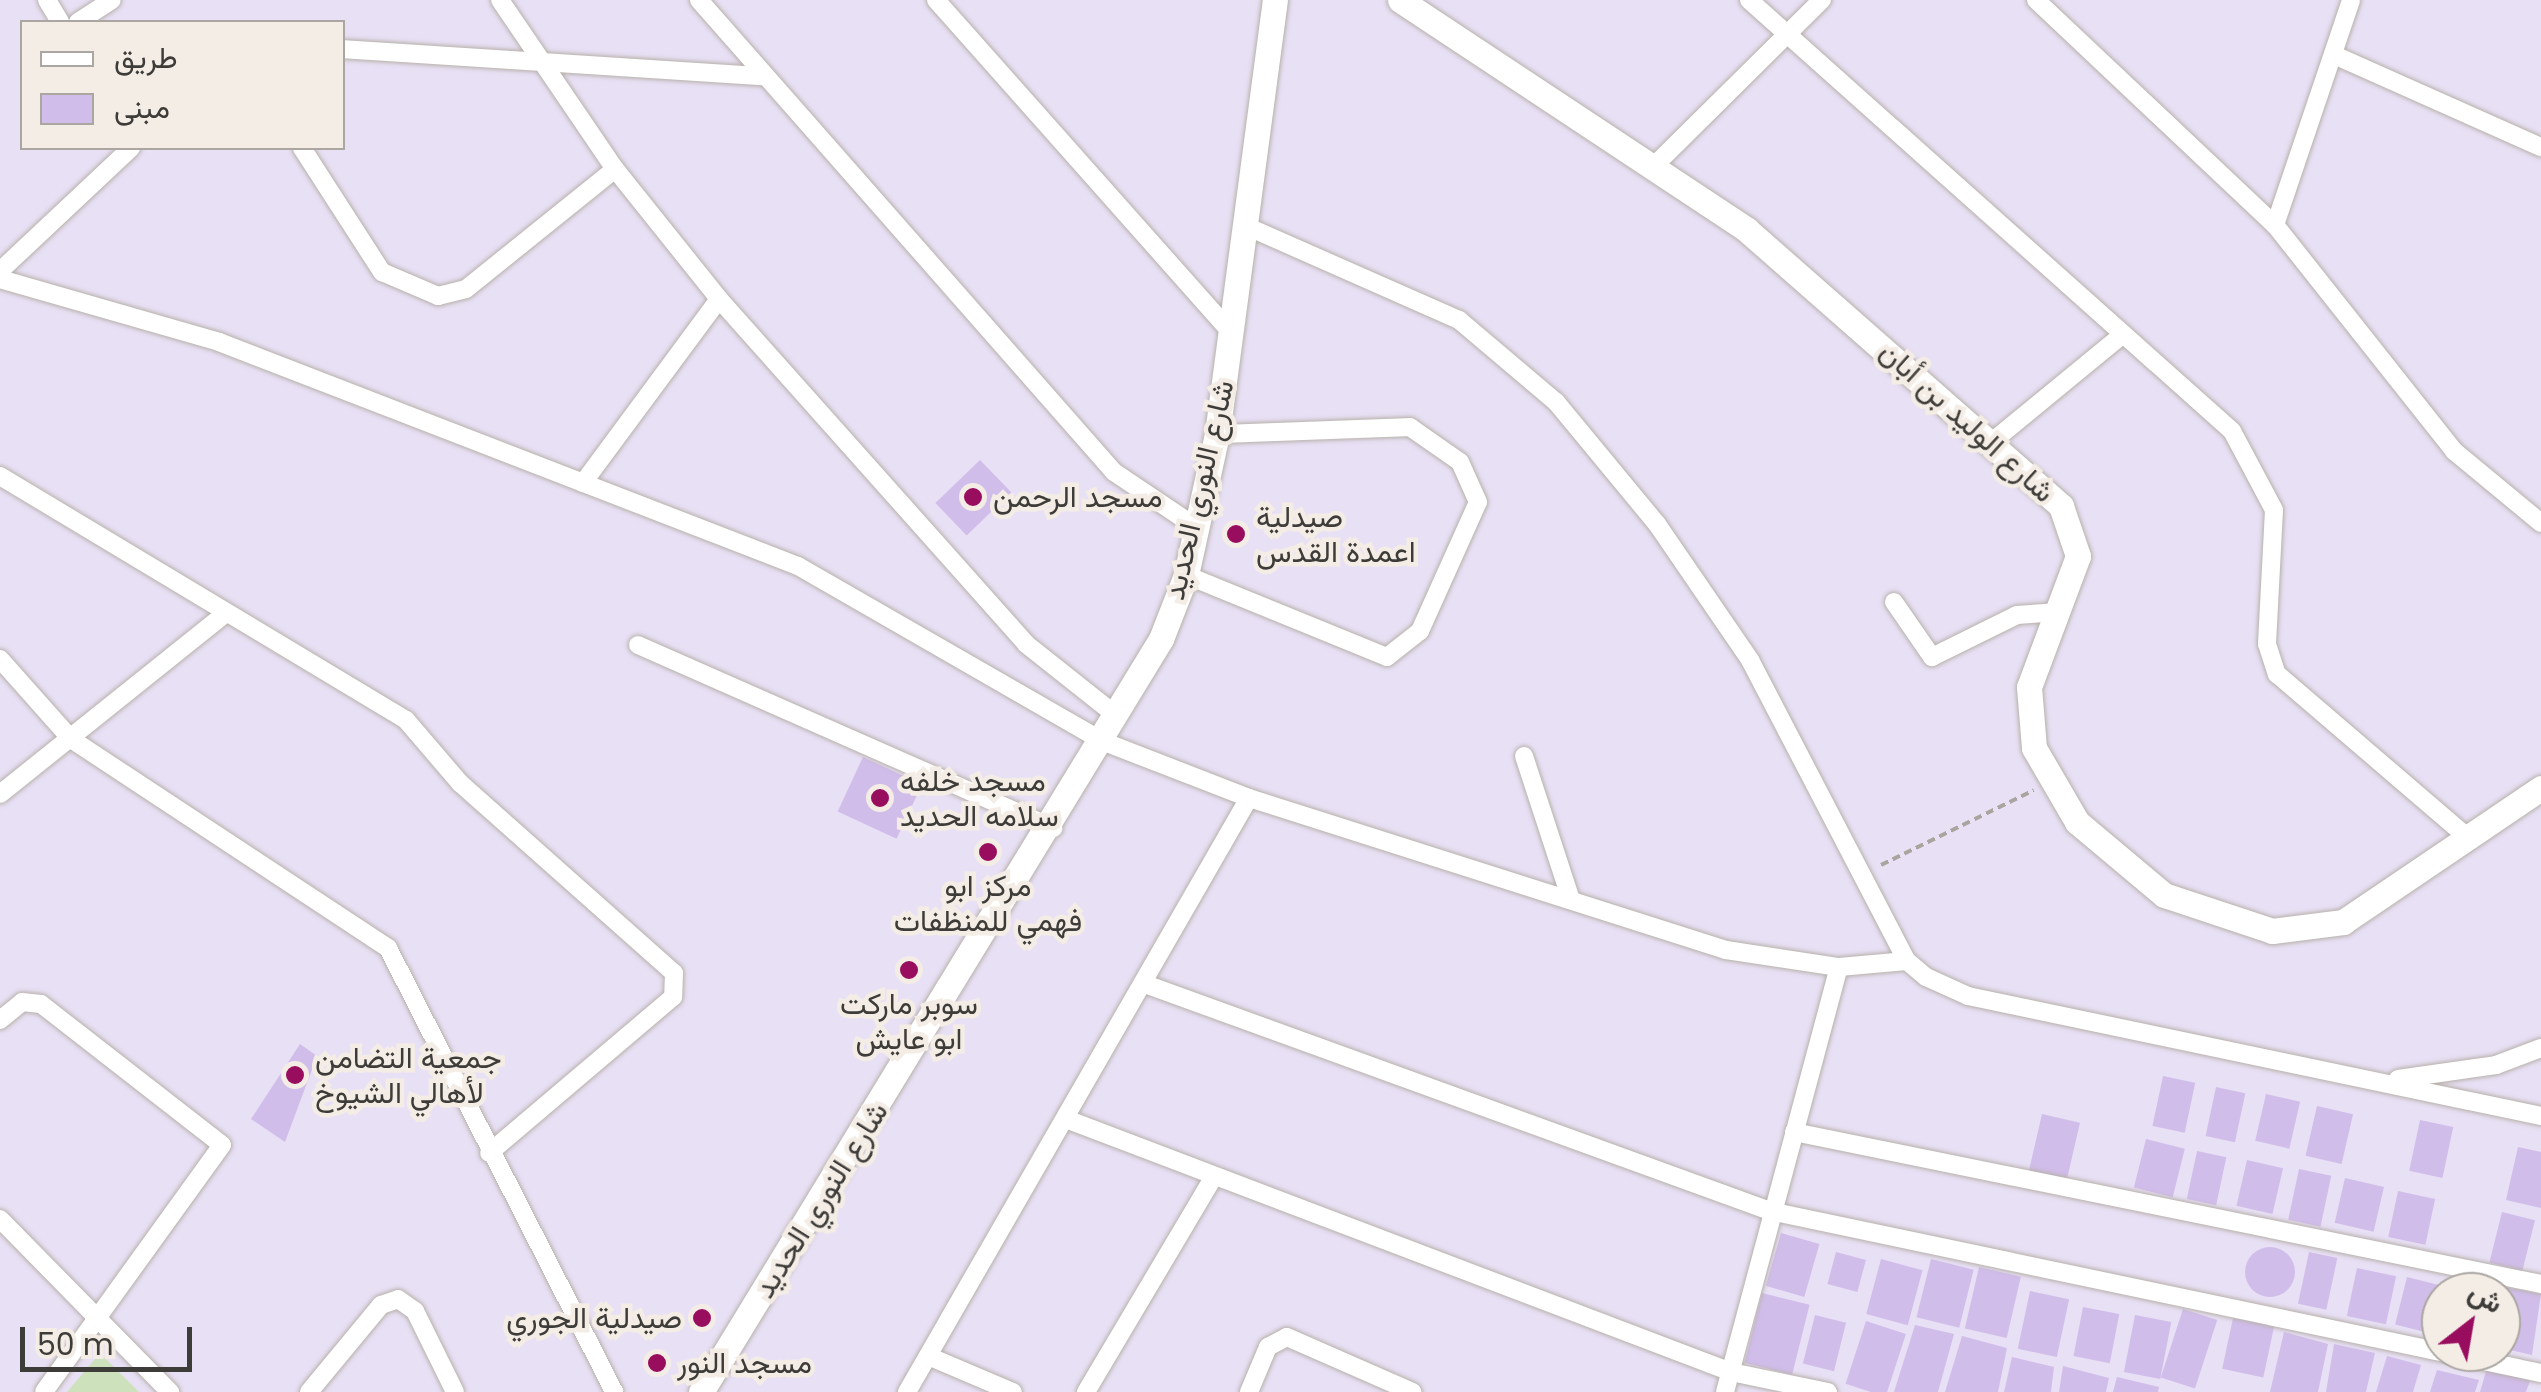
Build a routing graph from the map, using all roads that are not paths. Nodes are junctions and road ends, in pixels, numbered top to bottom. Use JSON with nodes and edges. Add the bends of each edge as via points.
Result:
{"nodes":[{"id":1,"x":112,"y":0,"type":"edge"},
{"id":2,"x":500,"y":0,"type":"edge"},
{"id":3,"x":698,"y":0,"type":"edge"},
{"id":4,"x":936,"y":0,"type":"edge"},
{"id":5,"x":1275,"y":0,"type":"edge"},
{"id":6,"x":1400,"y":0,"type":"edge"},
{"id":7,"x":1749,"y":0,"type":"edge"},
{"id":8,"x":1822,"y":0,"type":"edge"},
{"id":9,"x":2036,"y":0,"type":"edge"},
{"id":10,"x":2351,"y":0,"type":"edge"},
{"id":11,"x":81,"y":20,"type":"edge"},
{"id":12,"x":1788,"y":33,"type":"junction"},
{"id":13,"x":345,"y":49,"type":"edge"},
{"id":14,"x":2334,"y":54,"type":"junction"},
{"id":15,"x":538,"y":63,"type":"junction"},
{"id":16,"x":765,"y":76,"type":"junction"},
{"id":17,"x":2541,"y":148,"type":"edge"},
{"id":18,"x":128,"y":150,"type":"edge"},
{"id":19,"x":303,"y":150,"type":"edge"},
{"id":20,"x":1655,"y":165,"type":"junction"},
{"id":21,"x":615,"y":169,"type":"junction"},
{"id":22,"x":2275,"y":225,"type":"junction"},
{"id":23,"x":1246,"y":226,"type":"junction"},
{"id":24,"x":0,"y":271,"type":"edge"},
{"id":25,"x":0,"y":280,"type":"edge"},
{"id":26,"x":720,"y":300,"type":"junction"},
{"id":27,"x":1232,"y":333,"type":"junction"},
{"id":28,"x":2121,"y":336,"type":"junction"},
{"id":29,"x":1217,"y":434,"type":"junction"},
{"id":30,"x":1993,"y":441,"type":"junction"},
{"id":31,"x":0,"y":476,"type":"edge"},
{"id":32,"x":584,"y":483,"type":"junction"},
{"id":33,"x":2541,"y":522,"type":"edge"},
{"id":34,"x":1193,"y":525,"type":"junction"},
{"id":35,"x":1186,"y":575,"type":"junction"},
{"id":36,"x":1894,"y":602,"type":"dead end"},
{"id":37,"x":2058,"y":612,"type":"junction"},
{"id":38,"x":222,"y":616,"type":"junction"},
{"id":39,"x":638,"y":646,"type":"dead end"},
{"id":40,"x":0,"y":659,"type":"edge"},
{"id":41,"x":1116,"y":716,"type":"junction"},
{"id":42,"x":71,"y":738,"type":"junction"},
{"id":43,"x":1102,"y":741,"type":"junction"},
{"id":44,"x":1524,"y":756,"type":"dead end"},
{"id":45,"x":2541,"y":788,"type":"edge"},
{"id":46,"x":0,"y":794,"type":"edge"},
{"id":47,"x":1248,"y":798,"type":"junction"},
{"id":48,"x":1053,"y":828,"type":"junction"},
{"id":49,"x":2471,"y":840,"type":"junction"},
{"id":50,"x":1570,"y":897,"type":"junction"},
{"id":51,"x":1907,"y":961,"type":"junction"},
{"id":52,"x":1839,"y":968,"type":"junction"},
{"id":53,"x":1144,"y":984,"type":"junction"},
{"id":54,"x":0,"y":1020,"type":"edge"},
{"id":55,"x":2541,"y":1048,"type":"edge"},
{"id":56,"x":2388,"y":1080,"type":"junction"},
{"id":57,"x":2541,"y":1116,"type":"edge"},
{"id":58,"x":1066,"y":1118,"type":"junction"},
{"id":59,"x":1794,"y":1132,"type":"junction"},
{"id":60,"x":489,"y":1153,"type":"junction"},
{"id":61,"x":1214,"y":1176,"type":"junction"},
{"id":62,"x":1770,"y":1211,"type":"junction"},
{"id":63,"x":0,"y":1219,"type":"edge"},
{"id":64,"x":2541,"y":1284,"type":"edge"},
{"id":65,"x":97,"y":1320,"type":"junction"},
{"id":66,"x":928,"y":1356,"type":"junction"},
{"id":67,"x":1730,"y":1372,"type":"junction"},
{"id":68,"x":2541,"y":1373,"type":"edge"},
{"id":69,"x":44,"y":1392,"type":"edge"},
{"id":70,"x":170,"y":1392,"type":"edge"},
{"id":71,"x":310,"y":1392,"type":"edge"},
{"id":72,"x":455,"y":1392,"type":"edge"},
{"id":73,"x":614,"y":1392,"type":"edge"},
{"id":74,"x":700,"y":1392,"type":"edge"},
{"id":75,"x":906,"y":1392,"type":"edge"},
{"id":76,"x":1013,"y":1392,"type":"edge"},
{"id":77,"x":1086,"y":1392,"type":"edge"},
{"id":78,"x":1249,"y":1392,"type":"edge"},
{"id":79,"x":1412,"y":1392,"type":"edge"},
{"id":80,"x":1726,"y":1392,"type":"edge"},
{"id":81,"x":1828,"y":1392,"type":"edge"}],
"edges":[{"from":1,"to":11,"type":"street"},
{"from":2,"to":15,"type":"street"},
{"from":3,"to":16,"type":"street"},
{"from":4,"to":27,"type":"street"},
{"from":5,"to":23,"type":"street","name":"شارع النوري الحديد"},
{"from":6,"to":20,"type":"street","name":"شارع الوليد بن أبان"},
{"from":7,"to":12,"type":"street"},
{"from":8,"to":12,"type":"street"},
{"from":9,"to":22,"type":"street"},
{"from":10,"to":14,"type":"street"},
{"from":12,"to":20,"type":"street"},
{"from":12,"to":28,"type":"street"},
{"from":13,"to":15,"type":"street"},
{"from":14,"to":17,"type":"street"},
{"from":14,"to":22,"type":"street"},
{"from":15,"to":16,"type":"street"},
{"from":15,"to":21,"type":"street"},
{"from":16,"to":34,"type":"street","via":[[1114,472]]},
{"from":18,"to":24,"type":"street"},
{"from":19,"to":21,"type":"street","via":[[382,272],[438,296],[466,289]]},
{"from":20,"to":30,"type":"street","name":"شارع الوليد بن أبان","via":[[1748,230]]},
{"from":21,"to":26,"type":"street"},
{"from":22,"to":33,"type":"street","via":[[2454,451]]},
{"from":23,"to":27,"type":"street","name":"شارع النوري الحديد"},
{"from":23,"to":51,"type":"street","via":[[1459,320],[1556,402],[1657,524],[1750,660]]},
{"from":25,"to":32,"type":"street","via":[[219,342]]},
{"from":26,"to":32,"type":"street"},
{"from":26,"to":41,"type":"street","via":[[1026,644]]},
{"from":27,"to":29,"type":"street","name":"شارع النوري الحديد"},
{"from":28,"to":30,"type":"street"},
{"from":28,"to":49,"type":"street","via":[[2232,431],[2268,489],[2276,533],[2267,644],[2278,674]]},
{"from":29,"to":34,"type":"street","name":"شارع النوري الحديد"},
{"from":29,"to":35,"type":"street","via":[[1410,427],[1460,462],[1478,502],[1420,631],[1387,657]]},
{"from":30,"to":37,"type":"street","name":"شارع الوليد بن أبان","via":[[2076,534],[2076,568]]},
{"from":31,"to":38,"type":"street"},
{"from":32,"to":43,"type":"street","via":[[798,566]]},
{"from":34,"to":35,"type":"street","name":"شارع النوري الحديد"},
{"from":35,"to":41,"type":"street","name":"شارع النوري الحديد"},
{"from":36,"to":37,"type":"street","via":[[1932,656],[2018,615]]},
{"from":37,"to":49,"type":"street","name":"شارع الوليد بن أبان","via":[[2029,687],[2048,783],[2077,822],[2164,895],[2272,931],[2365,912]]},
{"from":38,"to":42,"type":"street"},
{"from":38,"to":60,"type":"street","via":[[406,720],[460,783],[596,896],[679,983],[674,997]]},
{"from":39,"to":48,"type":"street"},
{"from":40,"to":42,"type":"street"},
{"from":41,"to":43,"type":"street","name":"شارع النوري الحديد"},
{"from":42,"to":46,"type":"street"},
{"from":42,"to":60,"type":"street","via":[[388,948]]},
{"from":43,"to":47,"type":"street"},
{"from":43,"to":48,"type":"street","name":"شارع النوري الحديد"},
{"from":44,"to":50,"type":"street"},
{"from":45,"to":49,"type":"street","name":"شارع الوليد بن أبان"},
{"from":47,"to":50,"type":"street"},
{"from":47,"to":53,"type":"street"},
{"from":48,"to":74,"type":"street","name":"شارع النوري الحديد"},
{"from":50,"to":52,"type":"street","via":[[1726,950]]},
{"from":51,"to":52,"type":"street"},
{"from":51,"to":56,"type":"street","via":[[1968,996]]},
{"from":52,"to":59,"type":"street"},
{"from":53,"to":58,"type":"street"},
{"from":53,"to":62,"type":"street"},
{"from":54,"to":65,"type":"street","via":[[22,1002],[41,1004],[222,1146]]},
{"from":55,"to":56,"type":"street","via":[[2496,1066]]},
{"from":56,"to":57,"type":"street"},
{"from":58,"to":61,"type":"street"},
{"from":58,"to":66,"type":"street"},
{"from":59,"to":62,"type":"street"},
{"from":59,"to":64,"type":"street"},
{"from":60,"to":73,"type":"street"},
{"from":61,"to":67,"type":"street"},
{"from":61,"to":77,"type":"street"},
{"from":62,"to":67,"type":"street"},
{"from":62,"to":68,"type":"street"},
{"from":63,"to":65,"type":"street"},
{"from":65,"to":69,"type":"street"},
{"from":65,"to":70,"type":"street"},
{"from":66,"to":75,"type":"street"},
{"from":66,"to":76,"type":"street"},
{"from":67,"to":80,"type":"street"},
{"from":67,"to":81,"type":"street"},
{"from":71,"to":72,"type":"street","via":[[380,1305],[398,1299],[415,1311]]},
{"from":78,"to":79,"type":"street","via":[[1268,1348],[1287,1336]]}]}
